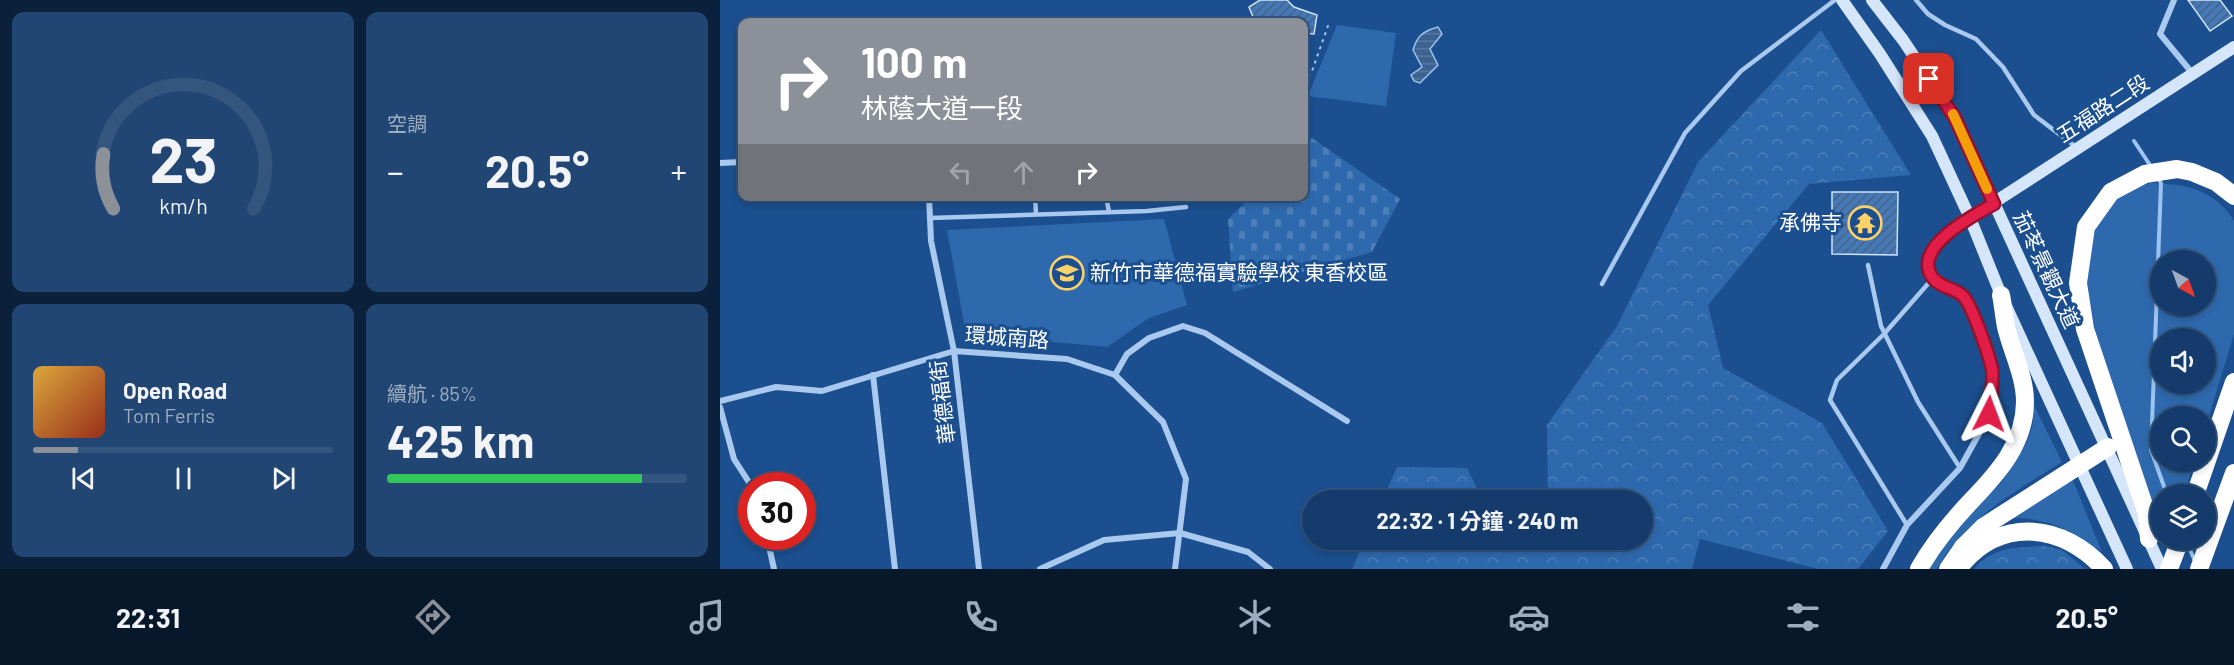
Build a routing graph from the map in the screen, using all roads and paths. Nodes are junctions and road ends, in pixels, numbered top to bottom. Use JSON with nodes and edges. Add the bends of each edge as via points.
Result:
{"nodes":[{"id":1,"x":1835,"y":0,"type":"edge"},
{"id":2,"x":1842,"y":0,"type":"edge"},
{"id":3,"x":1872,"y":0,"type":"edge"},
{"id":4,"x":1916,"y":0,"type":"edge"},
{"id":5,"x":2174,"y":0,"type":"edge"},
{"id":6,"x":1329,"y":23,"type":"dead end"},
{"id":7,"x":2234,"y":47,"type":"edge"},
{"id":8,"x":2193,"y":74,"type":"junction"},
{"id":9,"x":1308,"y":76,"type":"edge"},
{"id":10,"x":2078,"y":149,"type":"junction"},
{"id":11,"x":738,"y":162,"type":"edge"},
{"id":12,"x":720,"y":163,"type":"edge"},
{"id":13,"x":2234,"y":196,"type":"edge"},
{"id":14,"x":928,"y":201,"type":"edge"},
{"id":15,"x":1035,"y":201,"type":"edge"},
{"id":16,"x":1107,"y":201,"type":"edge"},
{"id":17,"x":1994,"y":204,"type":"junction"},
{"id":18,"x":1186,"y":207,"type":"dead end"},
{"id":19,"x":1109,"y":212,"type":"junction"},
{"id":20,"x":1036,"y":214,"type":"junction"},
{"id":21,"x":930,"y":218,"type":"junction"},
{"id":22,"x":1970,"y":218,"type":"junction"},
{"id":23,"x":1868,"y":265,"type":"dead end"},
{"id":24,"x":1933,"y":278,"type":"junction"},
{"id":25,"x":1602,"y":284,"type":"dead end"},
{"id":26,"x":2001,"y":295,"type":"junction"},
{"id":27,"x":1884,"y":334,"type":"junction"},
{"id":28,"x":954,"y":351,"type":"junction"},
{"id":29,"x":873,"y":375,"type":"junction"},
{"id":30,"x":1115,"y":375,"type":"junction"},
{"id":31,"x":2234,"y":382,"type":"edge"},
{"id":32,"x":720,"y":401,"type":"edge"},
{"id":33,"x":720,"y":407,"type":"edge"},
{"id":34,"x":1347,"y":421,"type":"dead end"},
{"id":35,"x":2108,"y":447,"type":"junction"},
{"id":36,"x":2080,"y":464,"type":"junction"},
{"id":37,"x":1960,"y":468,"type":"junction"},
{"id":38,"x":742,"y":472,"type":"edge"},
{"id":39,"x":2234,"y":473,"type":"edge"},
{"id":40,"x":2199,"y":484,"type":"edge"},
{"id":41,"x":1907,"y":525,"type":"junction"},
{"id":42,"x":1180,"y":533,"type":"junction"},
{"id":43,"x":2149,"y":539,"type":"junction"},
{"id":44,"x":770,"y":550,"type":"edge"},
{"id":45,"x":2176,"y":550,"type":"edge"},
{"id":46,"x":774,"y":569,"type":"edge"},
{"id":47,"x":895,"y":569,"type":"edge"},
{"id":48,"x":978,"y":569,"type":"edge"},
{"id":49,"x":1040,"y":569,"type":"edge"},
{"id":50,"x":1175,"y":569,"type":"edge"},
{"id":51,"x":1270,"y":569,"type":"edge"},
{"id":52,"x":1883,"y":569,"type":"edge"},
{"id":53,"x":1919,"y":569,"type":"edge"},
{"id":54,"x":1948,"y":569,"type":"edge"},
{"id":55,"x":1958,"y":569,"type":"edge"},
{"id":56,"x":2104,"y":569,"type":"edge"},
{"id":57,"x":2127,"y":569,"type":"edge"},
{"id":58,"x":2162,"y":569,"type":"edge"},
{"id":59,"x":2169,"y":569,"type":"edge"},
{"id":60,"x":2199,"y":569,"type":"edge"}],
"edges":[{"from":1,"to":25,"type":"lane","via":[[1741,71],[1685,133]]},
{"from":2,"to":22,"type":"main road","via":[[1932,136]]},
{"from":3,"to":17,"type":"main road","name":"茄苳景觀大道","via":[[1955,118]]},
{"from":4,"to":10,"type":"lane","via":[[1928,14],[1983,45],[2034,115]]},
{"from":5,"to":8,"type":"street","via":[[2160,34]]},
{"from":6,"to":9,"type":"path"},
{"from":7,"to":8,"type":"main road","name":"五福路二段"},
{"from":8,"to":10,"type":"main road","name":"五福路二段"},
{"from":10,"to":17,"type":"main road","name":"五福路二段"},
{"from":11,"to":12,"type":"street"},
{"from":13,"to":43,"type":"highway","via":[[2216,182],[2192,172],[2154,173],[2111,192],[2086,226],[2078,283],[2085,329],[2147,514]]},
{"from":14,"to":21,"type":"street","name":"華德福街"},
{"from":15,"to":20,"type":"lane"},
{"from":16,"to":19,"type":"lane"},
{"from":17,"to":22,"type":"main road","name":"五福路二段"},
{"from":17,"to":35,"type":"main road","name":"茄苳景觀大道"},
{"from":18,"to":19,"type":"lane"},
{"from":19,"to":20,"type":"lane"},
{"from":20,"to":21,"type":"lane"},
{"from":21,"to":28,"type":"street","name":"華德福街","via":[[931,241]]},
{"from":22,"to":24,"type":"street","via":[[1935,245],[1928,266]]},
{"from":22,"to":26,"type":"main road"},
{"from":23,"to":27,"type":"lane"},
{"from":24,"to":27,"type":"lane"},
{"from":24,"to":37,"type":"street","via":[[1962,295],[1971,308],[1992,369],[1989,414]]},
{"from":26,"to":36,"type":"main road"},
{"from":26,"to":53,"type":"highway","via":[[2025,400],[2021,428],[1997,474],[1947,528]]},
{"from":27,"to":37,"type":"lane","via":[[1918,402]]},
{"from":27,"to":41,"type":"lane","via":[[1837,380],[1830,400]]},
{"from":28,"to":29,"type":"street","name":"環城南路"},
{"from":28,"to":30,"type":"street","name":"環城南路","via":[[1067,359]]},
{"from":28,"to":48,"type":"street","name":"華德福街"},
{"from":29,"to":32,"type":"street","name":"環城南路","via":[[822,391],[776,387]]},
{"from":29,"to":47,"type":"street"},
{"from":30,"to":34,"type":"street","via":[[1127,354],[1149,338],[1183,326],[1205,333]]},
{"from":30,"to":42,"type":"street","name":"環城南路","via":[[1162,423],[1182,469],[1186,479]]},
{"from":31,"to":40,"type":"highway"},
{"from":33,"to":38,"type":"street","via":[[734,459]]},
{"from":35,"to":36,"type":"highway"},
{"from":35,"to":43,"type":"main road","name":"茄苳景觀大道"},
{"from":36,"to":54,"type":"highway","via":[[1983,527]]},
{"from":36,"to":57,"type":"main road"},
{"from":37,"to":41,"type":"street"},
{"from":39,"to":60,"type":"highway"},
{"from":41,"to":52,"type":"street"},
{"from":42,"to":49,"type":"street","via":[[1104,540]]},
{"from":42,"to":50,"type":"street","name":"環城南路"},
{"from":42,"to":51,"type":"street","via":[[1248,552]]},
{"from":43,"to":58,"type":"main road","name":"茄苳景觀大道"},
{"from":44,"to":46,"type":"street"},
{"from":45,"to":59,"type":"highway"},
{"from":55,"to":56,"type":"highway","via":[[1994,539],[2034,532],[2047,532],[2072,542]]}]}
